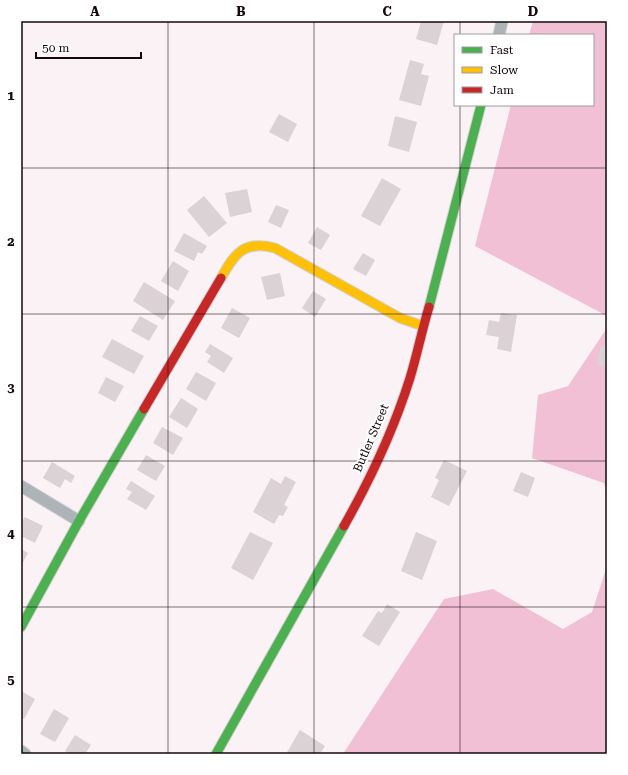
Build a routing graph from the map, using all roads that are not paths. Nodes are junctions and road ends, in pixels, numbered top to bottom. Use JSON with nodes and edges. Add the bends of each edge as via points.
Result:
{"nodes":[{"id":1,"x":502,"y":21,"type":"edge"},
{"id":2,"x":499,"y":34,"type":"edge"},
{"id":3,"x":481,"y":106,"type":"edge"},
{"id":4,"x":423,"y":326,"type":"junction"},
{"id":5,"x":21,"y":486,"type":"edge"},
{"id":6,"x":79,"y":521,"type":"junction"},
{"id":7,"x":21,"y":627,"type":"edge"},
{"id":8,"x":21,"y":751,"type":"edge"},
{"id":9,"x":25,"y":754,"type":"edge"},
{"id":10,"x":216,"y":754,"type":"edge"}],
"edges":[{"from":1,"to":2,"type":"street"},
{"from":3,"to":4,"type":"street","name":"Butler Street"},
{"from":4,"to":6,"type":"street","via":[[400,318],[275,248],[263,244],[251,245],[239,251]]},
{"from":4,"to":10,"type":"street","name":"Butler Street","via":[[410,378],[392,427],[360,497]]},
{"from":5,"to":6,"type":"street"},
{"from":6,"to":7,"type":"street"},
{"from":8,"to":9,"type":"street"}]}
